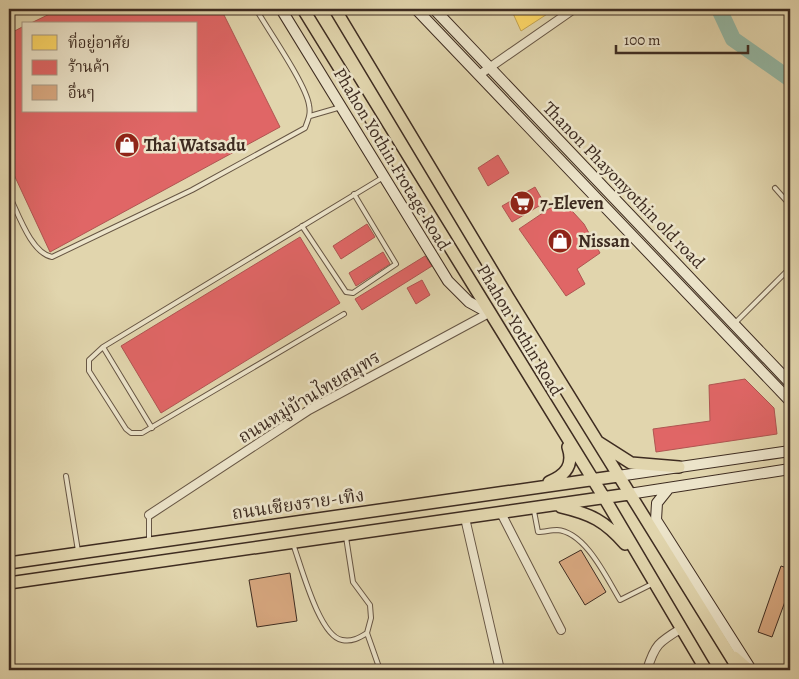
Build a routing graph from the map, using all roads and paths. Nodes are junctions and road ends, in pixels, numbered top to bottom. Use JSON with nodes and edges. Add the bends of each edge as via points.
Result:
{"nodes":[{"id":1,"x":256,"y":9,"type":"edge"},
{"id":2,"x":281,"y":9,"type":"edge"},
{"id":3,"x":303,"y":9,"type":"edge"},
{"id":4,"x":335,"y":9,"type":"edge"},
{"id":5,"x":416,"y":9,"type":"edge"},
{"id":6,"x":434,"y":9,"type":"edge"},
{"id":7,"x":574,"y":9,"type":"edge"},
{"id":8,"x":489,"y":66,"type":"junction"},
{"id":9,"x":479,"y":75,"type":"junction"},
{"id":10,"x":341,"y":107,"type":"junction"},
{"id":11,"x":310,"y":116,"type":"junction"},
{"id":12,"x":383,"y":177,"type":"junction"},
{"id":13,"x":775,"y":188,"type":"dead end"},
{"id":14,"x":354,"y":194,"type":"junction"},
{"id":15,"x":9,"y":195,"type":"edge"},
{"id":16,"x":790,"y":205,"type":"edge"},
{"id":17,"x":302,"y":226,"type":"junction"},
{"id":18,"x":790,"y":268,"type":"edge"},
{"id":19,"x":488,"y":313,"type":"junction"},
{"id":20,"x":344,"y":314,"type":"dead end"},
{"id":21,"x":734,"y":324,"type":"junction"},
{"id":22,"x":103,"y":347,"type":"junction"},
{"id":23,"x":790,"y":383,"type":"edge"},
{"id":24,"x":790,"y":401,"type":"edge"},
{"id":25,"x":152,"y":428,"type":"junction"},
{"id":26,"x":564,"y":435,"type":"junction"},
{"id":27,"x":596,"y":442,"type":"junction"},
{"id":28,"x":790,"y":451,"type":"edge"},
{"id":29,"x":679,"y":467,"type":"junction"},
{"id":30,"x":790,"y":469,"type":"edge"},
{"id":31,"x":66,"y":476,"type":"dead end"},
{"id":32,"x":618,"y":476,"type":"junction"},
{"id":33,"x":592,"y":479,"type":"junction"},
{"id":34,"x":538,"y":487,"type":"junction"},
{"id":35,"x":669,"y":488,"type":"junction"},
{"id":36,"x":629,"y":494,"type":"junction"},
{"id":37,"x":605,"y":498,"type":"junction"},
{"id":38,"x":554,"y":505,"type":"junction"},
{"id":39,"x":533,"y":508,"type":"junction"},
{"id":40,"x":501,"y":513,"type":"junction"},
{"id":41,"x":149,"y":515,"type":"joint"},
{"id":42,"x":465,"y":518,"type":"junction"},
{"id":43,"x":346,"y":535,"type":"junction"},
{"id":44,"x":293,"y":542,"type":"junction"},
{"id":45,"x":149,"y":543,"type":"junction"},
{"id":46,"x":78,"y":553,"type":"junction"},
{"id":47,"x":9,"y":563,"type":"edge"},
{"id":48,"x":646,"y":568,"type":"junction"},
{"id":49,"x":9,"y":583,"type":"edge"},
{"id":50,"x":655,"y":583,"type":"junction"},
{"id":51,"x":682,"y":628,"type":"junction"},
{"id":52,"x":561,"y":630,"type":"dead end"},
{"id":53,"x":367,"y":633,"type":"junction"},
{"id":54,"x":726,"y":650,"type":"junction"},
{"id":55,"x":380,"y":670,"type":"edge"},
{"id":56,"x":500,"y":670,"type":"edge"},
{"id":57,"x":647,"y":670,"type":"edge"},
{"id":58,"x":706,"y":670,"type":"edge"},
{"id":59,"x":738,"y":670,"type":"edge"},
{"id":60,"x":750,"y":670,"type":"edge"}],
"edges":[{"from":1,"to":11,"type":"lane","via":[[303,89]]},
{"from":2,"to":10,"type":"main road","name":"Phahon Yothin Frotage Road"},
{"from":3,"to":19,"type":"main road","name":"Phahon Yothin Road"},
{"from":4,"to":27,"type":"main road","name":"Phahon Yothin Road"},
{"from":5,"to":9,"type":"main road","name":"Thanon Phayonyothin old road"},
{"from":6,"to":8,"type":"main road","name":"Thanon Phayonyothin old road"},
{"from":7,"to":8,"type":"street"},
{"from":8,"to":9,"type":"street"},
{"from":8,"to":21,"type":"main road","name":"Thanon Phayonyothin old road"},
{"from":9,"to":24,"type":"main road","name":"Thanon Phayonyothin old road"},
{"from":10,"to":11,"type":"lane"},
{"from":10,"to":12,"type":"main road","name":"Phahon Yothin Frotage Road"},
{"from":11,"to":15,"type":"lane","via":[[305,128],[294,135],[192,190],[52,257],[43,256],[35,248]]},
{"from":12,"to":14,"type":"lane"},
{"from":12,"to":19,"type":"main road","name":"Phahon Yothin Frotage Road","via":[[448,282],[469,302]]},
{"from":13,"to":16,"type":"lane"},
{"from":14,"to":17,"type":"lane"},
{"from":14,"to":17,"type":"lane","via":[[396,264],[353,293],[346,292]]},
{"from":17,"to":22,"type":"lane"},
{"from":18,"to":21,"type":"lane"},
{"from":19,"to":26,"type":"main road","name":"Phahon Yothin Road"},
{"from":19,"to":41,"type":"street","name":"ถนนหมู่บ้านไทยสมุทร","via":[[309,410]]},
{"from":20,"to":25,"type":"lane"},
{"from":21,"to":23,"type":"main road","name":"Thanon Phayonyothin old road"},
{"from":22,"to":25,"type":"lane"},
{"from":22,"to":25,"type":"lane","via":[[91,356],[89,371],[126,429],[137,434]]},
{"from":26,"to":33,"type":"main road","name":"Phahon Yothin Road"},
{"from":26,"to":34,"type":"main road","via":[[571,457],[570,466],[560,476]]},
{"from":27,"to":29,"type":"main road","via":[[631,463]]},
{"from":27,"to":32,"type":"main road","name":"Phahon Yothin Road"},
{"from":28,"to":29,"type":"main road"},
{"from":29,"to":32,"type":"main road"},
{"from":30,"to":35,"type":"main road"},
{"from":31,"to":46,"type":"lane"},
{"from":32,"to":33,"type":"main road","name":"ถนนเชียงราย-เทิง"},
{"from":32,"to":36,"type":"main road","name":"Phahon Yothin Road"},
{"from":33,"to":34,"type":"main road","name":"ถนนเชียงราย-เทิง"},
{"from":33,"to":37,"type":"main road","name":"Phahon Yothin Road"},
{"from":34,"to":45,"type":"main road","name":"ถนนเชียงราย-เทิง"},
{"from":35,"to":36,"type":"main road"},
{"from":35,"to":60,"type":"main road","via":[[657,503],[656,520]]},
{"from":36,"to":37,"type":"main road"},
{"from":36,"to":54,"type":"main road","name":"Phahon Yothin Road"},
{"from":37,"to":38,"type":"main road"},
{"from":37,"to":48,"type":"main road","name":"Phahon Yothin Road"},
{"from":38,"to":39,"type":"main road"},
{"from":38,"to":48,"type":"main road","via":[[586,512],[604,522]]},
{"from":39,"to":40,"type":"main road"},
{"from":39,"to":50,"type":"lane","via":[[538,532],[558,530],[582,543],[620,600]]},
{"from":40,"to":42,"type":"main road"},
{"from":40,"to":52,"type":"street"},
{"from":41,"to":45,"type":"lane"},
{"from":42,"to":43,"type":"main road"},
{"from":42,"to":56,"type":"street"},
{"from":43,"to":44,"type":"main road"},
{"from":43,"to":53,"type":"lane","via":[[353,582],[370,605]]},
{"from":44,"to":49,"type":"main road"},
{"from":44,"to":53,"type":"lane","via":[[320,618],[330,632],[340,640],[355,640]]},
{"from":45,"to":46,"type":"main road","name":"ถนนเชียงราย-เทิง"},
{"from":46,"to":47,"type":"main road","name":"ถนนเชียงราย-เทิง"},
{"from":48,"to":50,"type":"main road","name":"Phahon Yothin Road"},
{"from":50,"to":51,"type":"main road","name":"Phahon Yothin Road"},
{"from":51,"to":57,"type":"street","via":[[658,642]]},
{"from":51,"to":58,"type":"main road","name":"Phahon Yothin Road"},
{"from":53,"to":55,"type":"lane"},
{"from":54,"to":59,"type":"main road","name":"Phahon Yothin Road"},
{"from":54,"to":60,"type":"main road"}]}
